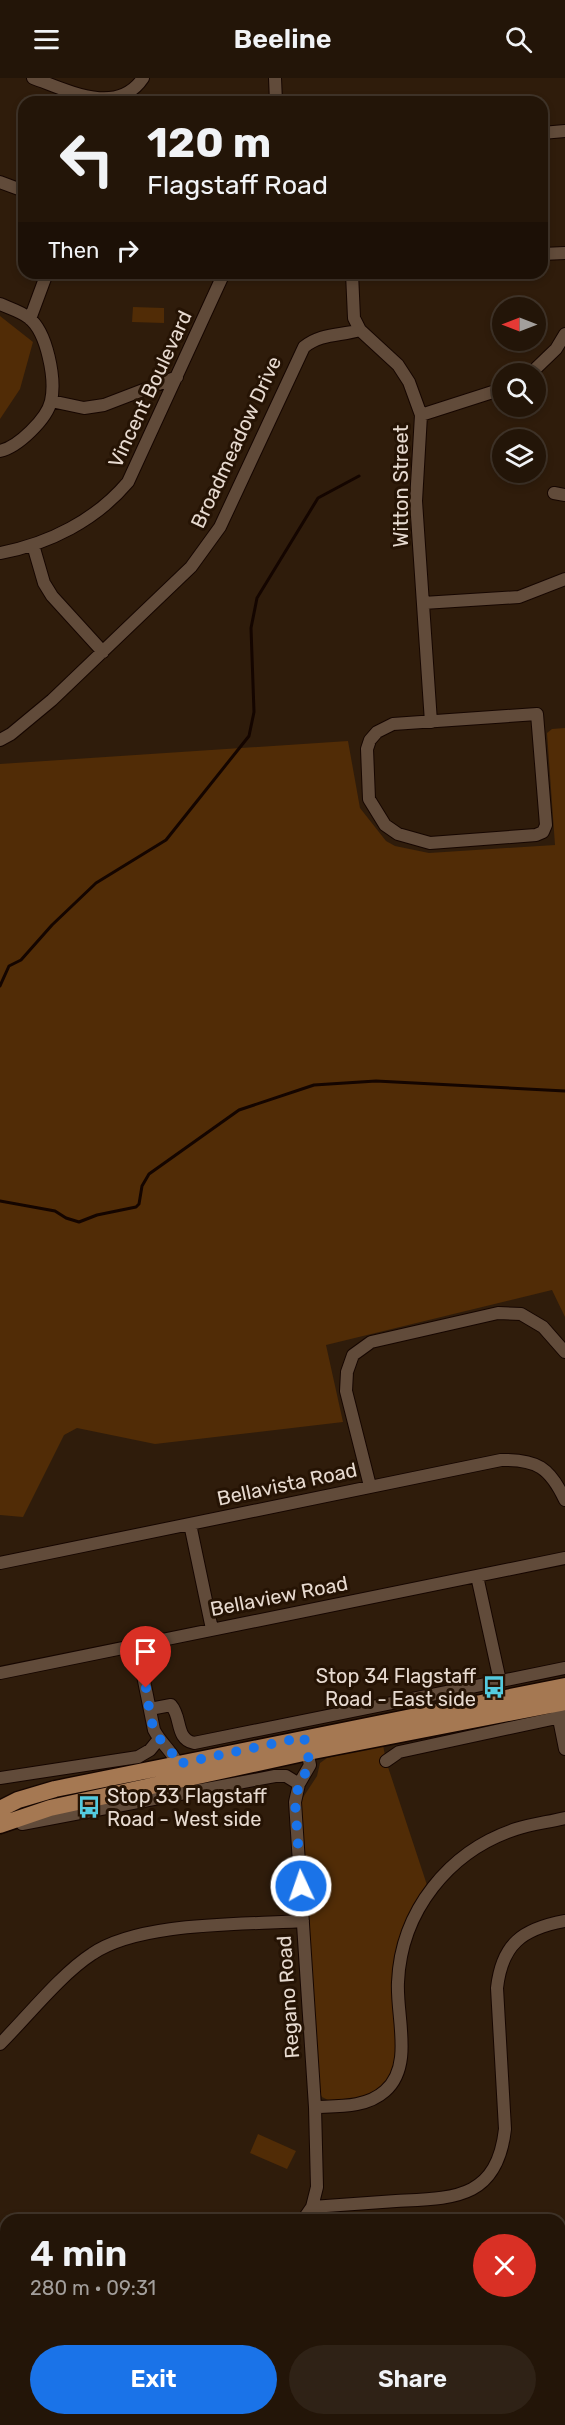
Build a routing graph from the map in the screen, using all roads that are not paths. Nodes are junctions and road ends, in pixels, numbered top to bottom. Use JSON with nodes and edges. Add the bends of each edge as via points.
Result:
{"nodes":[{"id":1,"x":33,"y":78,"type":"edge"},
{"id":2,"x":143,"y":78,"type":"edge"},
{"id":3,"x":275,"y":78,"type":"edge"},
{"id":4,"x":85,"y":96,"type":"edge"},
{"id":5,"x":121,"y":96,"type":"edge"},
{"id":6,"x":276,"y":96,"type":"edge"},
{"id":7,"x":565,"y":131,"type":"edge"},
{"id":8,"x":548,"y":132,"type":"edge"},
{"id":9,"x":0,"y":182,"type":"edge"},
{"id":10,"x":18,"y":189,"type":"edge"},
{"id":11,"x":565,"y":253,"type":"edge"},
{"id":12,"x":548,"y":254,"type":"edge"},
{"id":13,"x":45,"y":279,"type":"edge"},
{"id":14,"x":221,"y":279,"type":"edge"},
{"id":15,"x":352,"y":279,"type":"edge"},
{"id":16,"x":0,"y":304,"type":"edge"},
{"id":17,"x":30,"y":319,"type":"junction"},
{"id":18,"x":360,"y":330,"type":"junction"},
{"id":19,"x":565,"y":334,"type":"edge"},
{"id":20,"x":541,"y":363,"type":"edge"},
{"id":21,"x":177,"y":377,"type":"junction"},
{"id":22,"x":492,"y":392,"type":"edge"},
{"id":23,"x":51,"y":401,"type":"junction"},
{"id":24,"x":421,"y":415,"type":"junction"},
{"id":25,"x":0,"y":451,"type":"edge"},
{"id":26,"x":33,"y":545,"type":"junction"},
{"id":27,"x":0,"y":553,"type":"edge"},
{"id":28,"x":565,"y":579,"type":"edge"},
{"id":29,"x":423,"y":603,"type":"junction"},
{"id":30,"x":103,"y":652,"type":"junction"},
{"id":31,"x":431,"y":722,"type":"junction"},
{"id":32,"x":0,"y":740,"type":"edge"},
{"id":33,"x":565,"y":1352,"type":"edge"},
{"id":34,"x":370,"y":1486,"type":"junction"},
{"id":35,"x":565,"y":1500,"type":"edge"},
{"id":36,"x":190,"y":1524,"type":"junction"},
{"id":37,"x":565,"y":1558,"type":"edge"},
{"id":38,"x":0,"y":1563,"type":"edge"},
{"id":39,"x":477,"y":1576,"type":"junction"},
{"id":40,"x":212,"y":1629,"type":"junction"},
{"id":41,"x":137,"y":1646,"type":"junction"},
{"id":42,"x":565,"y":1668,"type":"edge"},
{"id":43,"x":0,"y":1673,"type":"edge"},
{"id":44,"x":500,"y":1681,"type":"junction"},
{"id":45,"x":561,"y":1702,"type":"edge"},
{"id":46,"x":150,"y":1709,"type":"junction"},
{"id":47,"x":159,"y":1739,"type":"junction"},
{"id":48,"x":306,"y":1744,"type":"junction"},
{"id":49,"x":565,"y":1749,"type":"edge"},
{"id":50,"x":386,"y":1761,"type":"dead end"},
{"id":51,"x":180,"y":1771,"type":"junction"},
{"id":52,"x":0,"y":1778,"type":"edge"},
{"id":53,"x":299,"y":1784,"type":"junction"},
{"id":54,"x":0,"y":1809,"type":"edge"},
{"id":55,"x":565,"y":1818,"type":"edge"},
{"id":56,"x":0,"y":1825,"type":"edge"},
{"id":57,"x":0,"y":1830,"type":"edge"},
{"id":58,"x":303,"y":1921,"type":"junction"},
{"id":59,"x":565,"y":1921,"type":"edge"},
{"id":60,"x":0,"y":2044,"type":"edge"},
{"id":61,"x":315,"y":2107,"type":"junction"},
{"id":62,"x":312,"y":2207,"type":"junction"},
{"id":63,"x":307,"y":2214,"type":"edge"}],
"edges":[{"from":1,"to":4,"type":"street"},
{"from":2,"to":5,"type":"street"},
{"from":3,"to":6,"type":"street"},
{"from":7,"to":8,"type":"street"},
{"from":9,"to":10,"type":"street"},
{"from":11,"to":12,"type":"street"},
{"from":13,"to":17,"type":"street"},
{"from":14,"to":21,"type":"street","name":"Vincent Boulevard"},
{"from":15,"to":18,"type":"street","via":[[354,318]]},
{"from":16,"to":17,"type":"street"},
{"from":17,"to":23,"type":"street","via":[[45,342],[51,368]]},
{"from":18,"to":24,"type":"street","name":"Witton Street","via":[[398,365]]},
{"from":18,"to":30,"type":"street","name":"Broadmeadow Drive","via":[[323,336],[304,346],[213,537],[191,567]]},
{"from":19,"to":20,"type":"street"},
{"from":21,"to":23,"type":"street","via":[[104,405],[84,408]]},
{"from":21,"to":26,"type":"street","name":"Vincent Boulevard","via":[[123,489],[93,517]]},
{"from":22,"to":24,"type":"street"},
{"from":23,"to":25,"type":"street","via":[[24,438]]},
{"from":24,"to":29,"type":"street","name":"Witton Street","via":[[416,501]]},
{"from":26,"to":27,"type":"street","name":"Vincent Boulevard"},
{"from":26,"to":30,"type":"street","via":[[52,596]]},
{"from":28,"to":29,"type":"street","via":[[519,597]]},
{"from":29,"to":31,"type":"street","name":"Witton Street"},
{"from":30,"to":32,"type":"street","name":"Broadmeadow Drive","via":[[52,700]]},
{"from":31,"to":31,"type":"street","via":[[384,727],[370,740],[369,799],[385,825],[398,834],[430,843],[543,832],[546,825],[537,714]]},
{"from":33,"to":34,"type":"street","via":[[543,1327],[521,1314],[498,1313],[371,1342],[353,1355],[346,1391]]},
{"from":34,"to":35,"type":"street","name":"Bellavista Road","via":[[522,1459],[542,1466]]},
{"from":34,"to":36,"type":"street","name":"Bellavista Road"},
{"from":36,"to":38,"type":"street","name":"Bellavista Road"},
{"from":36,"to":40,"type":"street"},
{"from":37,"to":39,"type":"street","name":"Bellaview Road"},
{"from":39,"to":40,"type":"street","name":"Bellaview Road"},
{"from":39,"to":44,"type":"street"},
{"from":40,"to":41,"type":"street","name":"Bellaview Road"},
{"from":41,"to":43,"type":"street","name":"Bellaview Road"},
{"from":41,"to":46,"type":"street"},
{"from":42,"to":44,"type":"street"},
{"from":44,"to":46,"type":"street","via":[[194,1743],[182,1737],[176,1710],[171,1705]]},
{"from":45,"to":48,"type":"main road"},
{"from":45,"to":49,"type":"street"},
{"from":45,"to":50,"type":"street","via":[[399,1752]]},
{"from":46,"to":47,"type":"street"},
{"from":47,"to":51,"type":"street","via":[[175,1756]]},
{"from":47,"to":52,"type":"street","via":[[138,1756]]},
{"from":48,"to":51,"type":"main road"},
{"from":48,"to":53,"type":"street","name":"Regano Road","via":[[310,1765]]},
{"from":51,"to":54,"type":"main road","via":[[55,1789]]},
{"from":51,"to":56,"type":"main road"},
{"from":53,"to":57,"type":"street","via":[[286,1776],[275,1776]]},
{"from":53,"to":58,"type":"street","name":"Regano Road","via":[[295,1802]]},
{"from":55,"to":61,"type":"street","via":[[516,1828],[492,1839],[438,1878],[412,1922],[402,1952],[398,1981],[401,2061],[396,2078],[385,2091],[362,2104]]},
{"from":58,"to":60,"type":"street","via":[[169,1929],[114,1942],[81,1962]]},
{"from":58,"to":61,"type":"street","name":"Regano Road"},
{"from":59,"to":62,"type":"street","via":[[532,1929],[506,1952],[499,1967],[505,2129],[502,2152],[479,2185],[460,2195],[438,2199]]},
{"from":61,"to":62,"type":"street","name":"Regano Road","via":[[316,2187]]},
{"from":62,"to":63,"type":"street","name":"Regano Road"}]}
